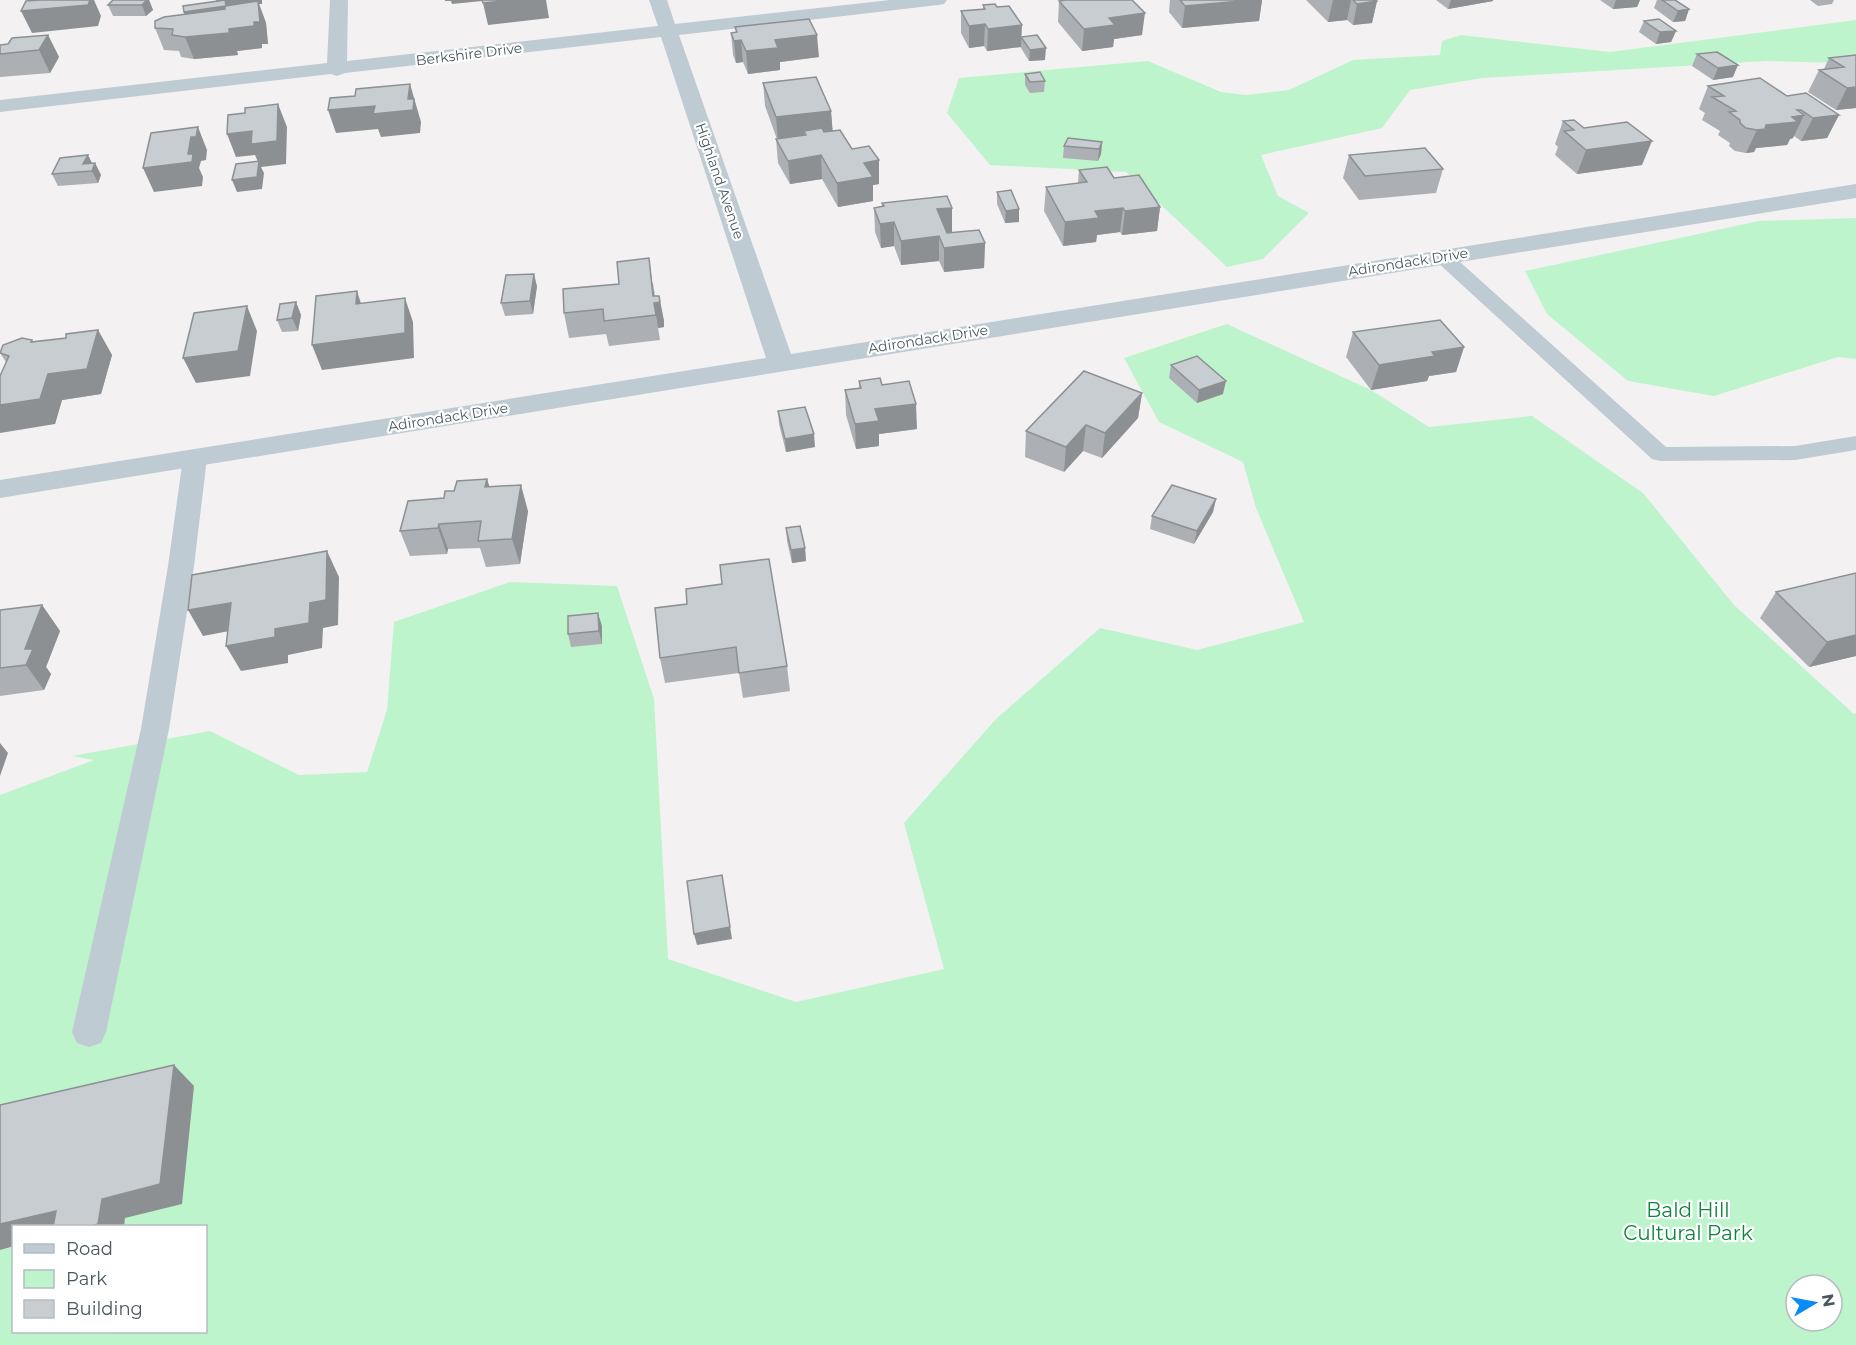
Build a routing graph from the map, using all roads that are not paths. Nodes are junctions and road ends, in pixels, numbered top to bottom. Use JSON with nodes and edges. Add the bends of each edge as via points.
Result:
{"nodes":[{"id":1,"x":339,"y":0,"type":"edge"},
{"id":2,"x":658,"y":0,"type":"edge"},
{"id":3,"x":938,"y":0,"type":"edge"},
{"id":4,"x":669,"y":31,"type":"junction"},
{"id":5,"x":337,"y":70,"type":"junction"},
{"id":6,"x":0,"y":106,"type":"edge"},
{"id":7,"x":1856,"y":191,"type":"edge"},
{"id":8,"x":1443,"y":257,"type":"junction"},
{"id":9,"x":781,"y":363,"type":"junction"},
{"id":10,"x":1856,"y":443,"type":"edge"},
{"id":11,"x":195,"y":458,"type":"junction"},
{"id":12,"x":0,"y":489,"type":"edge"},
{"id":13,"x":89,"y":1032,"type":"dead end"}],
"edges":[{"from":1,"to":5,"type":"street"},
{"from":2,"to":4,"type":"street","name":"Highland Avenue"},
{"from":3,"to":4,"type":"street","name":"Berkshire Drive"},
{"from":4,"to":5,"type":"street","name":"Berkshire Drive"},
{"from":4,"to":9,"type":"street","name":"Highland Avenue"},
{"from":5,"to":6,"type":"street","name":"Berkshire Drive"},
{"from":7,"to":8,"type":"street","name":"Adirondack Drive"},
{"from":8,"to":9,"type":"street","name":"Adirondack Drive"},
{"from":8,"to":10,"type":"lane","via":[[1660,454],[1795,453]]},
{"from":9,"to":11,"type":"street","name":"Adirondack Drive"},
{"from":11,"to":12,"type":"street","name":"Adirondack Drive"},
{"from":11,"to":13,"type":"lane","via":[[155,729]]}]}
